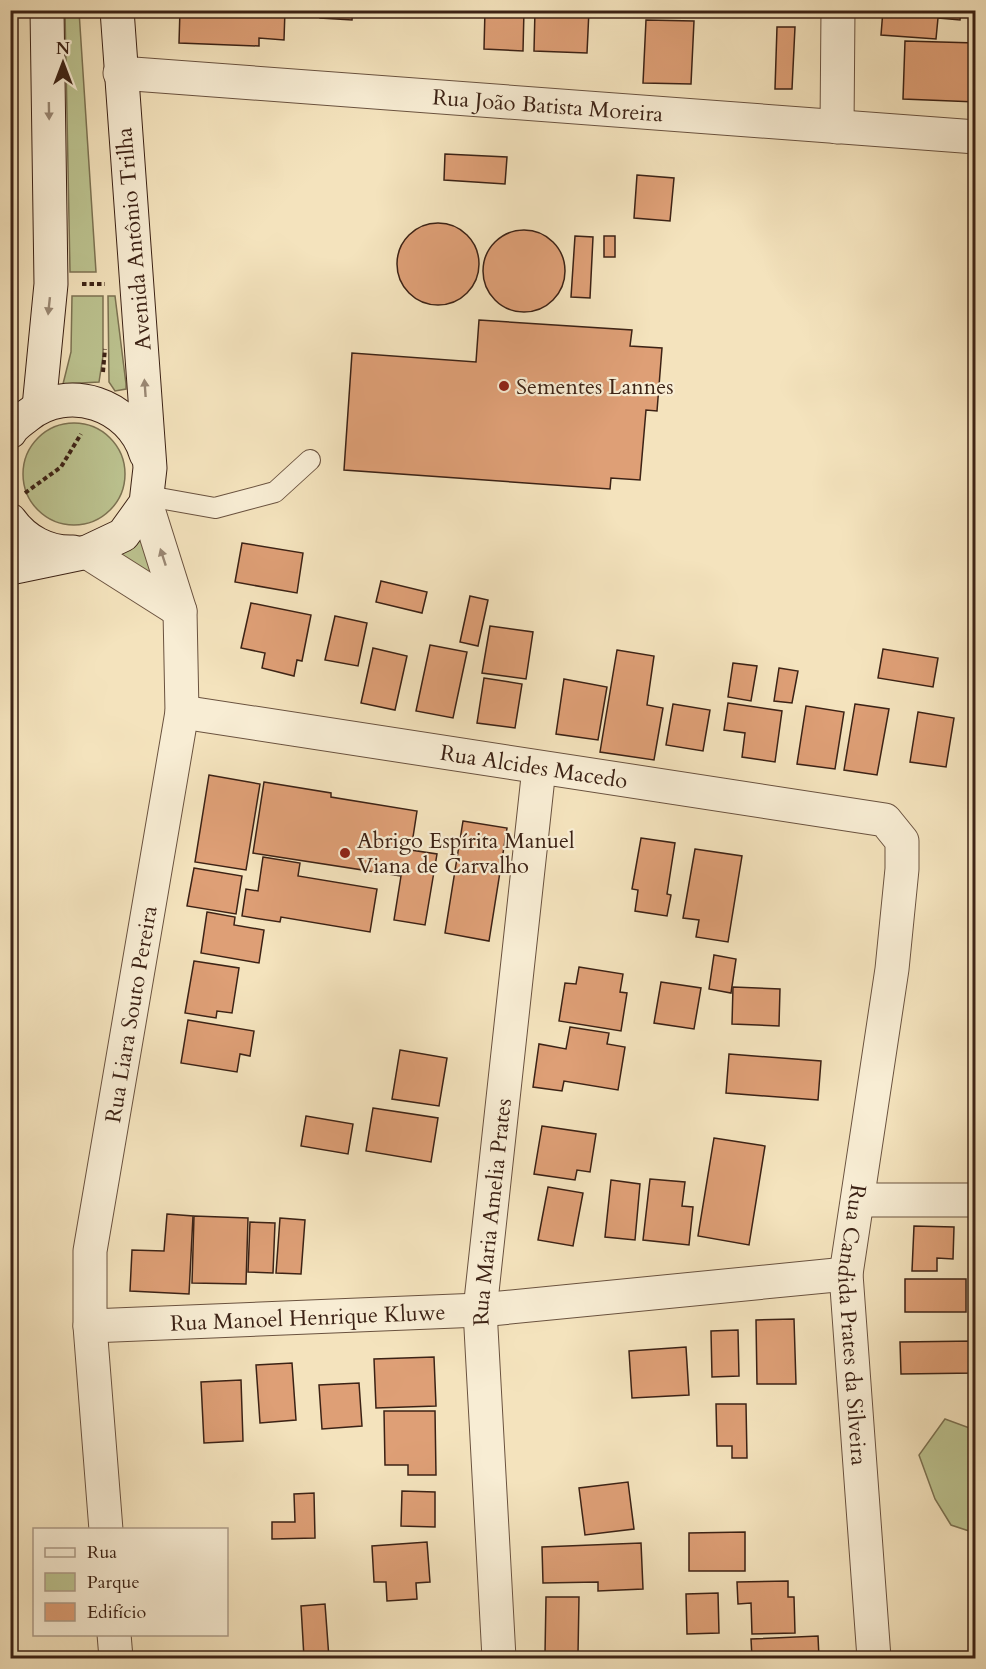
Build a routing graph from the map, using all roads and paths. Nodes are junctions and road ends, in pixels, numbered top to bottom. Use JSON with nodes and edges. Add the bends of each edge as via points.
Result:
{"nodes":[{"id":1,"x":47,"y":10,"type":"edge"},
{"id":2,"x":117,"y":10,"type":"edge"},
{"id":3,"x":838,"y":10,"type":"edge"},
{"id":4,"x":120,"y":73,"type":"junction"},
{"id":5,"x":837,"y":127,"type":"junction"},
{"id":6,"x":975,"y":137,"type":"edge"},
{"id":7,"x":51,"y":284,"type":"junction"},
{"id":8,"x":137,"y":284,"type":"junction"},
{"id":9,"x":39,"y":407,"type":"junction"},
{"id":10,"x":10,"y":432,"type":"edge"},
{"id":11,"x":310,"y":460,"type":"dead end"},
{"id":12,"x":61,"y":466,"type":"dead end"},
{"id":13,"x":148,"y":489,"type":"junction"},
{"id":14,"x":15,"y":509,"type":"edge"},
{"id":15,"x":87,"y":552,"type":"junction"},
{"id":16,"x":10,"y":568,"type":"edge"},
{"id":17,"x":180,"y":611,"type":"junction"},
{"id":18,"x":182,"y":712,"type":"junction"},
{"id":19,"x":539,"y":768,"type":"junction"},
{"id":20,"x":885,"y":820,"type":"joint"},
{"id":21,"x":859,"y":1200,"type":"junction"},
{"id":22,"x":975,"y":1200,"type":"edge"},
{"id":23,"x":846,"y":1274,"type":"junction"},
{"id":24,"x":480,"y":1310,"type":"junction"},
{"id":25,"x":90,"y":1326,"type":"junction"},
{"id":26,"x":106,"y":1528,"type":"edge"},
{"id":27,"x":114,"y":1636,"type":"edge"},
{"id":28,"x":116,"y":1659,"type":"edge"},
{"id":29,"x":499,"y":1659,"type":"edge"},
{"id":30,"x":874,"y":1659,"type":"edge"}],
"edges":[{"from":1,"to":7,"type":"street","one_way":true},
{"from":2,"to":4,"type":"street","name":"Avenida Antônio Trilha"},
{"from":3,"to":5,"type":"street"},
{"from":4,"to":5,"type":"street","name":"Rua João Batista Moreira"},
{"from":4,"to":8,"type":"street","name":"Avenida Antônio Trilha"},
{"from":5,"to":6,"type":"street","name":"Rua João Batista Moreira"},
{"from":7,"to":8,"type":"path"},
{"from":7,"to":9,"type":"street","one_way":true},
{"from":13,"to":8,"type":"street","name":"Avenida Antônio Trilha","one_way":true},
{"from":9,"to":10,"type":"street"},
{"from":9,"to":13,"type":"street","via":[[69,399],[99,403],[124,418],[142,440]]},
{"from":11,"to":13,"type":"lane","via":[[275,492],[215,508]]},
{"from":12,"to":14,"type":"path"},
{"from":13,"to":15,"type":"street","via":[[123,535]]},
{"from":17,"to":13,"type":"street","name":"Rua Liara Souto Pereira","one_way":true},
{"from":14,"to":15,"type":"street","via":[[17,530],[37,545],[62,552]]},
{"from":15,"to":16,"type":"street"},
{"from":15,"to":17,"type":"street"},
{"from":17,"to":18,"type":"street","name":"Rua Liara Souto Pereira"},
{"from":18,"to":19,"type":"street","name":"Rua Alcides Macedo"},
{"from":18,"to":25,"type":"street","name":"Rua Liara Souto Pereira","via":[[90,1251]]},
{"from":19,"to":20,"type":"street","name":"Rua Alcides Macedo"},
{"from":19,"to":24,"type":"street","name":"Rua Maria Amelia Prates"},
{"from":20,"to":21,"type":"street","name":"Rua Candida Prates da Silveira","via":[[902,841],[903,869]]},
{"from":21,"to":22,"type":"street"},
{"from":21,"to":23,"type":"street","name":"Rua Candida Prates da Silveira"},
{"from":23,"to":24,"type":"street","name":"Rua Manoel Henrique Kluwe"},
{"from":23,"to":30,"type":"street","name":"Rua Candida Prates da Silveira"},
{"from":24,"to":25,"type":"street","name":"Rua Manoel Henrique Kluwe"},
{"from":24,"to":29,"type":"street","name":"Rua Maria Amelia Prates"},
{"from":25,"to":26,"type":"street","name":"Rua Liara Souto Pereira"},
{"from":27,"to":28,"type":"street"}]}
